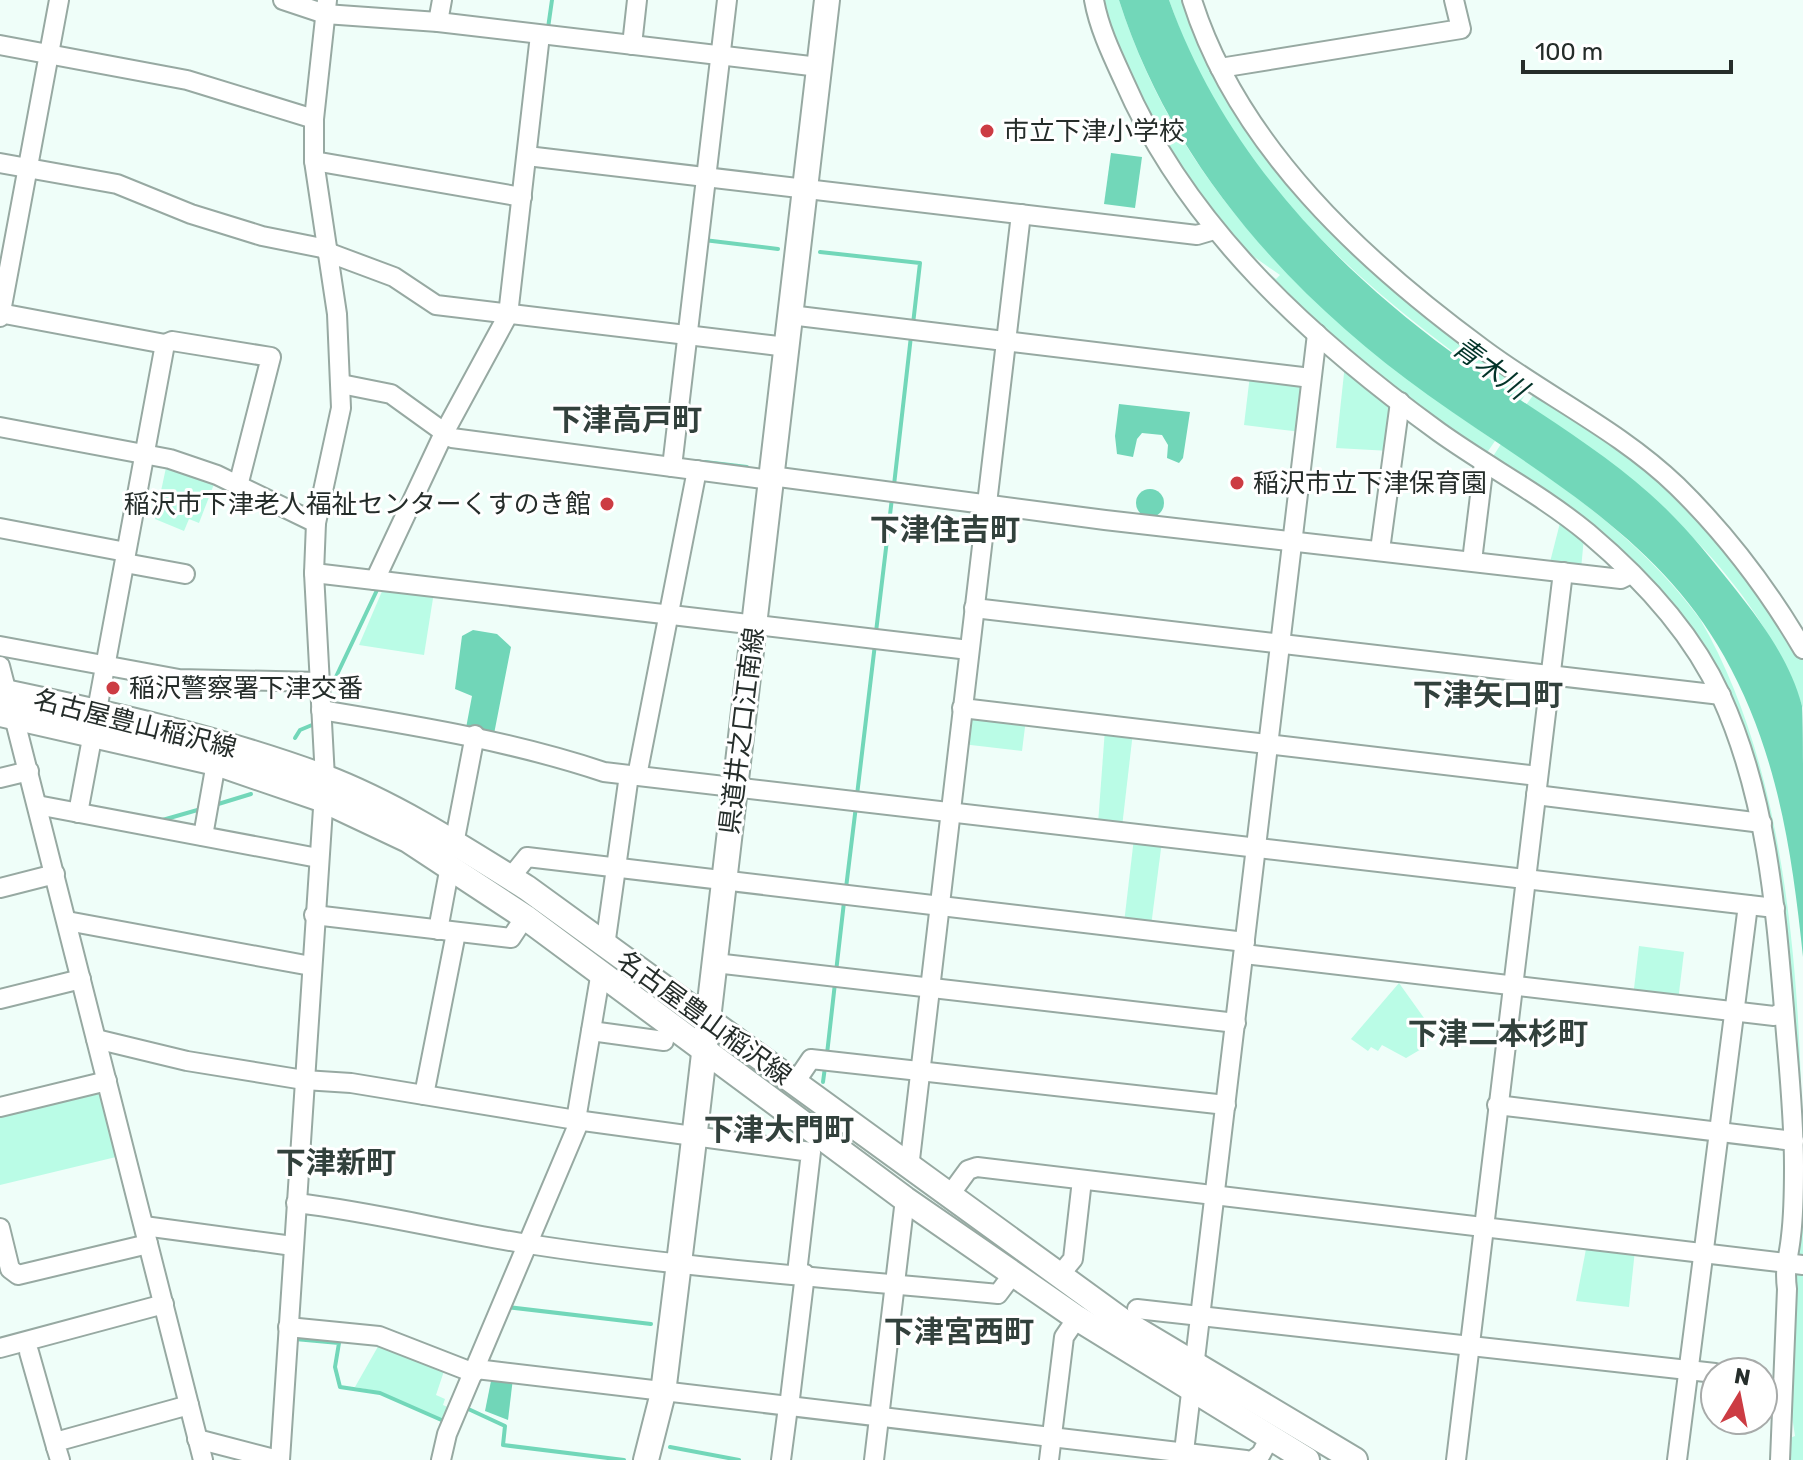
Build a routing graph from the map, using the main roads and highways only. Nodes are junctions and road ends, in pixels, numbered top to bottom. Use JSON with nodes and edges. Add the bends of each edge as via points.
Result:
{"nodes":[{"id":1,"x":827,"y":0,"type":"edge"},
{"id":2,"x":5,"y":704,"type":"edge"},
{"id":3,"x":95,"y":722,"type":"junction"},
{"id":4,"x":323,"y":788,"type":"junction"},
{"id":5,"x":452,"y":855,"type":"junction"},
{"id":6,"x":709,"y":1022,"type":"junction"},
{"id":7,"x":705,"y":1048,"type":"junction"},
{"id":8,"x":646,"y":1460,"type":"edge"},
{"id":9,"x":1307,"y":1460,"type":"edge"},
{"id":10,"x":1355,"y":1460,"type":"edge"}],
"edges":[{"from":1,"to":6,"type":"main road","name":"県道井之口江南線"},
{"from":2,"to":3,"type":"main road","name":"名古屋豊山稲沢線"},
{"from":3,"to":4,"type":"main road","name":"名古屋豊山稲沢線","via":[[216,763]]},
{"from":3,"to":4,"type":"main road","name":"名古屋豊山稲沢線","via":[[202,738]]},
{"from":4,"to":5,"type":"main road","name":"名古屋豊山稲沢線","via":[[408,840]]},
{"from":5,"to":6,"type":"main road","name":"名古屋豊山稲沢線","via":[[511,877]]},
{"from":5,"to":7,"type":"main road","name":"名古屋豊山稲沢線","via":[[525,917]]},
{"from":6,"to":7,"type":"main road","name":"県道井之口江南線"},
{"from":6,"to":10,"type":"main road","name":"名古屋豊山稲沢線","via":[[1059,1276],[1194,1367]]},
{"from":7,"to":8,"type":"main road","name":"県道井之口江南線","via":[[663,1393]]},
{"from":7,"to":9,"type":"main road","name":"名古屋豊山稲沢線","via":[[905,1199],[1077,1318]]}]}
